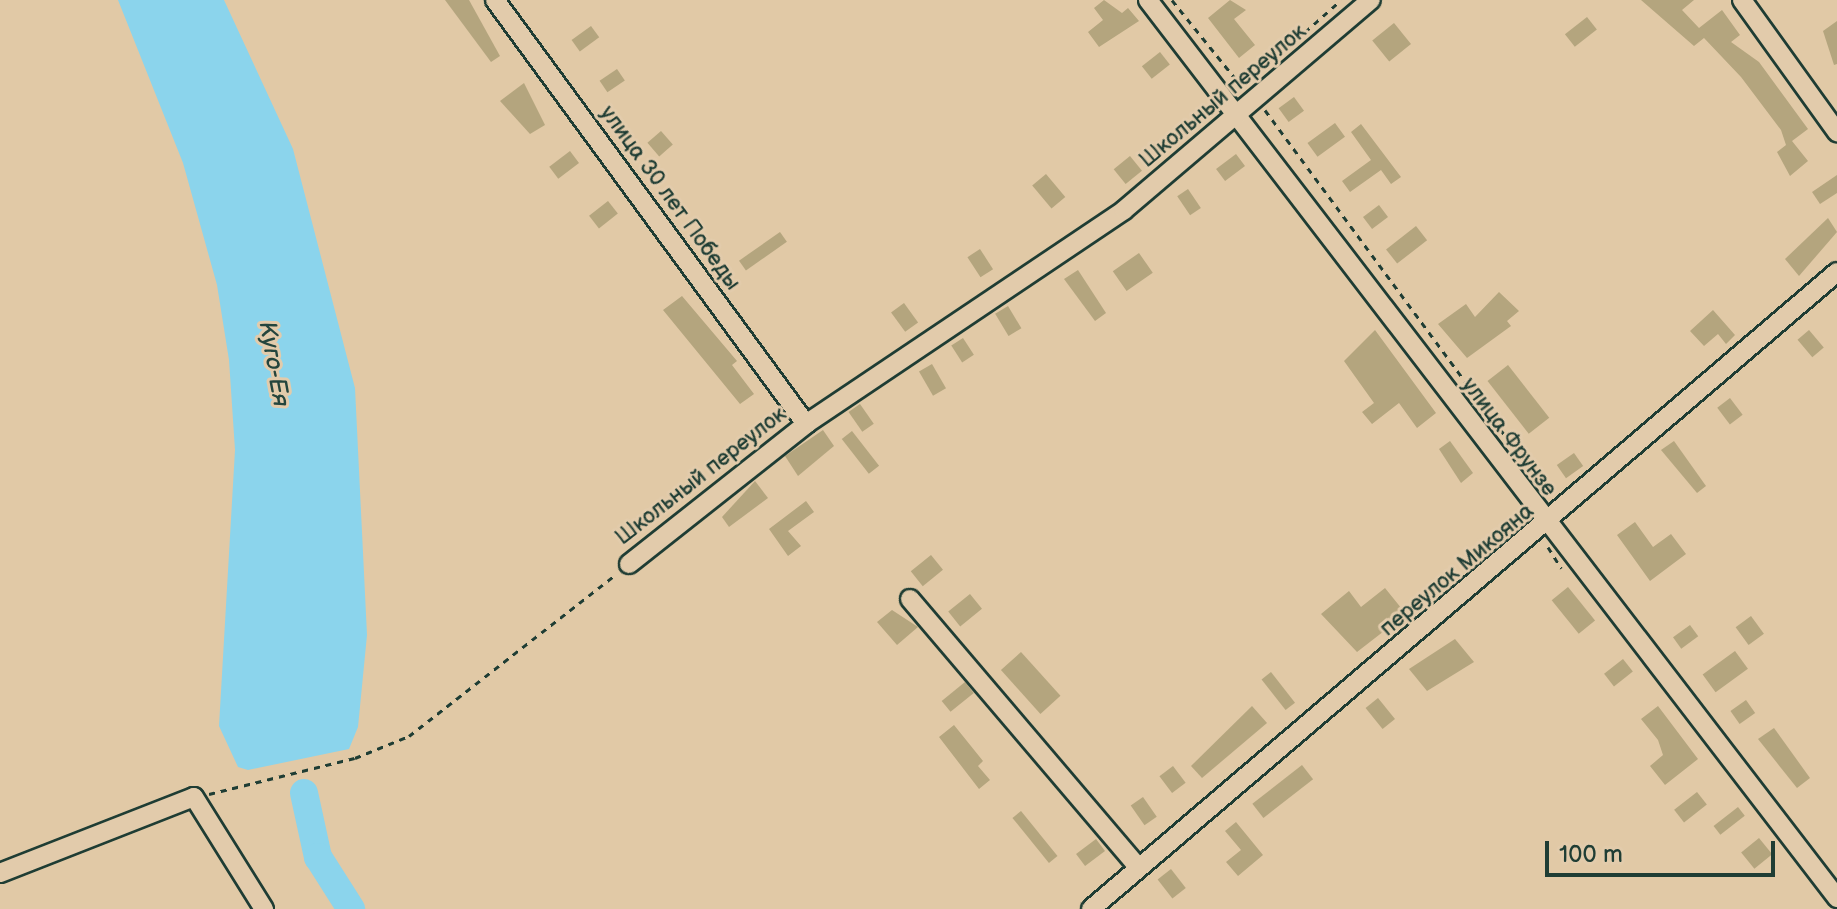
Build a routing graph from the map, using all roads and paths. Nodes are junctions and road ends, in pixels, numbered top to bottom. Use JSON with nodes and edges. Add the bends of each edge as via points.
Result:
{"nodes":[{"id":1,"x":495,"y":0,"type":"edge"},
{"id":2,"x":1148,"y":0,"type":"edge"},
{"id":3,"x":1172,"y":0,"type":"edge"},
{"id":4,"x":1341,"y":0,"type":"edge"},
{"id":5,"x":1371,"y":0,"type":"edge"},
{"id":6,"x":1742,"y":0,"type":"edge"},
{"id":7,"x":1297,"y":39,"type":"dead end"},
{"id":8,"x":1253,"y":79,"type":"dead end"},
{"id":9,"x":1239,"y":116,"type":"junction"},
{"id":10,"x":1837,"y":132,"type":"edge"},
{"id":11,"x":1837,"y":272,"type":"edge"},
{"id":12,"x":806,"y":424,"type":"junction"},
{"id":13,"x":1547,"y":527,"type":"junction"},
{"id":14,"x":629,"y":564,"type":"joint"},
{"id":15,"x":910,"y":599,"type":"dead end"},
{"id":16,"x":194,"y":797,"type":"junction"},
{"id":17,"x":1138,"y":867,"type":"junction"},
{"id":18,"x":0,"y":873,"type":"edge"},
{"id":19,"x":1837,"y":898,"type":"edge"},
{"id":20,"x":264,"y":909,"type":"edge"},
{"id":21,"x":1091,"y":909,"type":"edge"}],
"edges":[{"from":1,"to":12,"type":"street","name":"улица 30 лет Победы"},
{"from":2,"to":9,"type":"street","name":"улица Фрунзе"},
{"from":3,"to":8,"type":"path","via":[[1242,89]]},
{"from":4,"to":7,"type":"path"},
{"from":5,"to":9,"type":"street","name":"Школьный переулок"},
{"from":6,"to":10,"type":"street"},
{"from":9,"to":12,"type":"street","name":"Школьный переулок","via":[[1124,210]]},
{"from":9,"to":13,"type":"street","name":"улица Фрунзе"},
{"from":11,"to":13,"type":"street","name":"переулок Микояна"},
{"from":12,"to":14,"type":"street","name":"Школьный переулок"},
{"from":13,"to":17,"type":"street","name":"переулок Микояна"},
{"from":13,"to":19,"type":"street","name":"улица Фрунзе"},
{"from":14,"to":16,"type":"path","name":"Школьный переулок","via":[[409,736],[355,758]]},
{"from":15,"to":17,"type":"street"},
{"from":16,"to":18,"type":"street"},
{"from":16,"to":20,"type":"street"},
{"from":17,"to":21,"type":"street","name":"переулок Микояна"}]}
